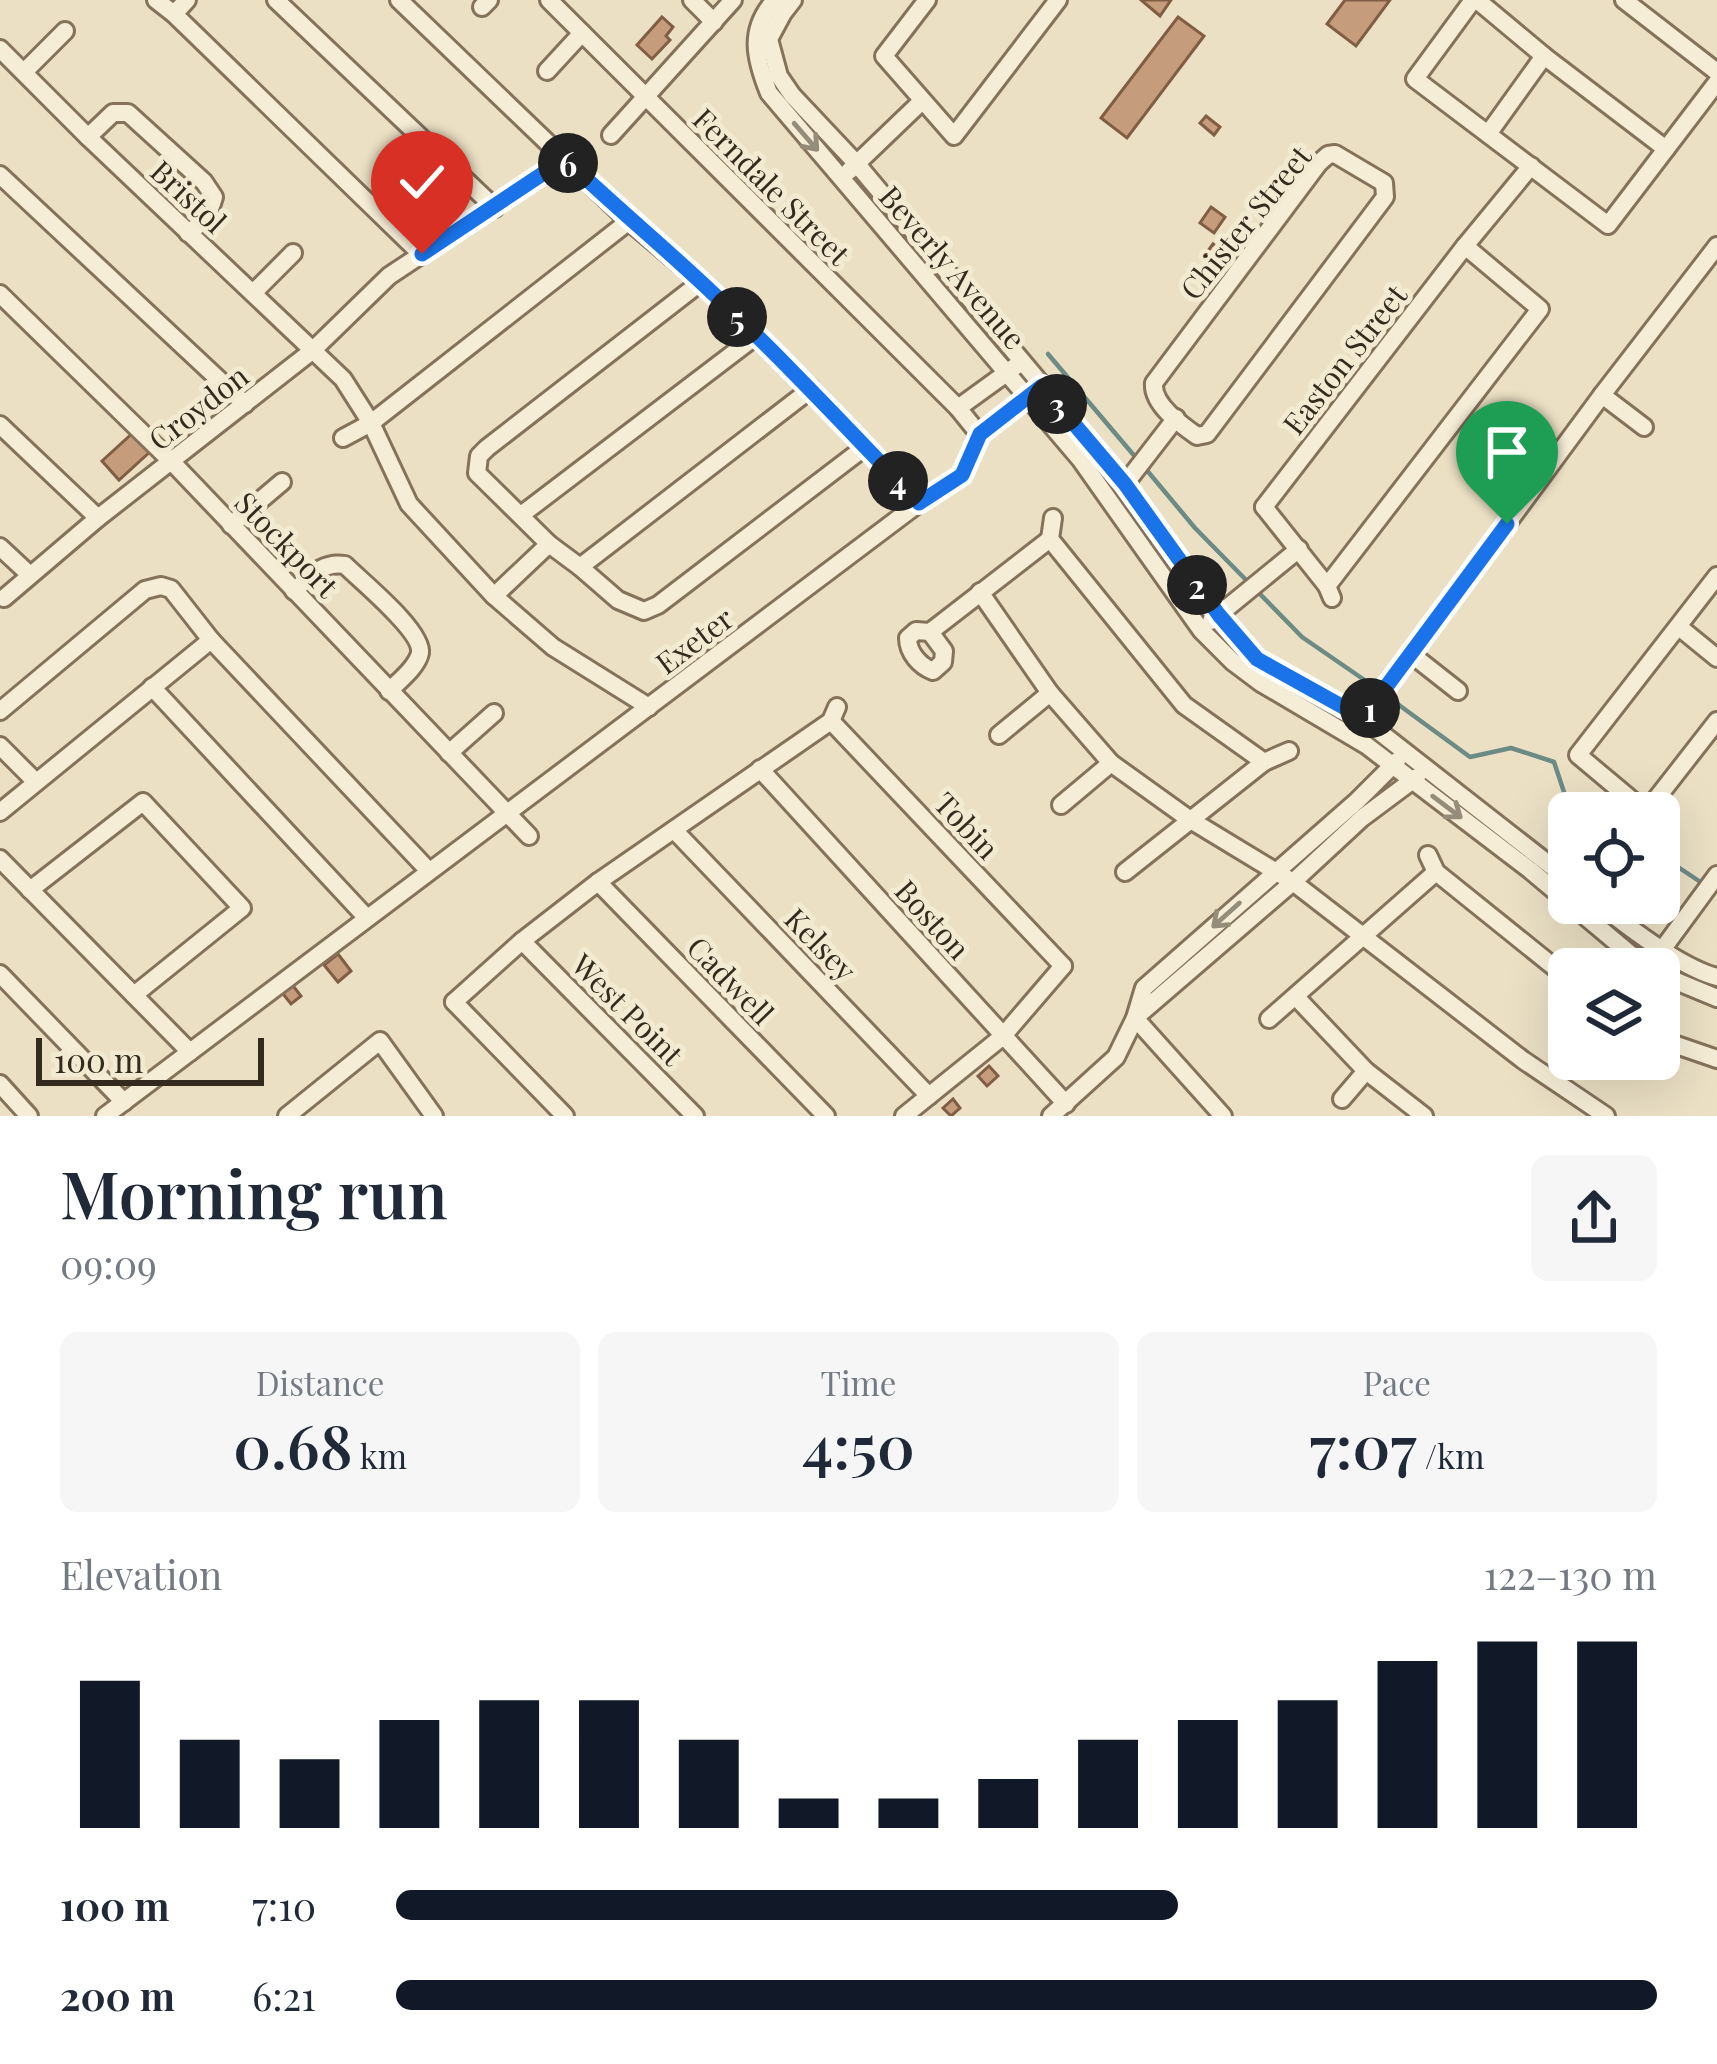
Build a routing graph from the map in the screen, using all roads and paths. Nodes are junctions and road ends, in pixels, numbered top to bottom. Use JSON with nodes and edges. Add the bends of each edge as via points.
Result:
{"nodes":[{"id":1,"x":156,"y":0,"type":"edge"},
{"id":2,"x":187,"y":0,"type":"edge"},
{"id":3,"x":276,"y":0,"type":"edge"},
{"id":4,"x":399,"y":0,"type":"edge"},
{"id":5,"x":549,"y":0,"type":"edge"},
{"id":6,"x":692,"y":0,"type":"edge"},
{"id":7,"x":733,"y":0,"type":"edge"},
{"id":8,"x":775,"y":0,"type":"edge"},
{"id":9,"x":793,"y":0,"type":"edge"},
{"id":10,"x":927,"y":0,"type":"edge"},
{"id":11,"x":1058,"y":0,"type":"edge"},
{"id":12,"x":1475,"y":0,"type":"edge"},
{"id":13,"x":1624,"y":0,"type":"edge"},
{"id":14,"x":174,"y":14,"type":"junction"},
{"id":15,"x":714,"y":22,"type":"junction"},
{"id":16,"x":65,"y":31,"type":"dead end"},
{"id":17,"x":582,"y":32,"type":"junction"},
{"id":18,"x":0,"y":50,"type":"edge"},
{"id":19,"x":1544,"y":56,"type":"junction"},
{"id":20,"x":547,"y":71,"type":"dead end"},
{"id":21,"x":24,"y":72,"type":"junction"},
{"id":22,"x":1717,"y":72,"type":"edge"},
{"id":23,"x":1717,"y":82,"type":"edge"},
{"id":24,"x":646,"y":99,"type":"junction"},
{"id":25,"x":922,"y":101,"type":"junction"},
{"id":26,"x":1488,"y":134,"type":"junction"},
{"id":27,"x":611,"y":136,"type":"dead end"},
{"id":28,"x":88,"y":137,"type":"junction"},
{"id":29,"x":1666,"y":149,"type":"junction"},
{"id":30,"x":565,"y":159,"type":"junction"},
{"id":31,"x":856,"y":163,"type":"junction"},
{"id":32,"x":1531,"y":166,"type":"junction"},
{"id":33,"x":0,"y":175,"type":"edge"},
{"id":34,"x":842,"y":178,"type":"junction"},
{"id":35,"x":494,"y":208,"type":"junction"},
{"id":36,"x":629,"y":220,"type":"junction"},
{"id":37,"x":188,"y":233,"type":"junction"},
{"id":38,"x":1465,"y":246,"type":"junction"},
{"id":39,"x":1717,"y":246,"type":"edge"},
{"id":40,"x":293,"y":253,"type":"dead end"},
{"id":41,"x":422,"y":254,"type":"junction"},
{"id":42,"x":701,"y":282,"type":"junction"},
{"id":43,"x":253,"y":293,"type":"junction"},
{"id":44,"x":0,"y":295,"type":"edge"},
{"id":45,"x":756,"y":336,"type":"junction"},
{"id":46,"x":313,"y":351,"type":"junction"},
{"id":47,"x":1014,"y":367,"type":"junction"},
{"id":48,"x":811,"y":389,"type":"junction"},
{"id":49,"x":1035,"y":392,"type":"junction"},
{"id":50,"x":1602,"y":395,"type":"junction"},
{"id":51,"x":245,"y":404,"type":"junction"},
{"id":52,"x":958,"y":408,"type":"junction"},
{"id":53,"x":1176,"y":418,"type":"junction"},
{"id":54,"x":371,"y":423,"type":"junction"},
{"id":55,"x":0,"y":425,"type":"edge"},
{"id":56,"x":1644,"y":427,"type":"dead end"},
{"id":57,"x":980,"y":434,"type":"junction"},
{"id":58,"x":343,"y":438,"type":"dead end"},
{"id":59,"x":865,"y":447,"type":"junction"},
{"id":60,"x":172,"y":462,"type":"junction"},
{"id":61,"x":1130,"y":478,"type":"junction"},
{"id":62,"x":282,"y":482,"type":"dead end"},
{"id":63,"x":919,"y":503,"type":"junction"},
{"id":64,"x":521,"y":515,"type":"junction"},
{"id":65,"x":98,"y":518,"type":"junction"},
{"id":66,"x":1053,"y":518,"type":"dead end"},
{"id":67,"x":231,"y":525,"type":"junction"},
{"id":68,"x":1050,"y":539,"type":"junction"},
{"id":69,"x":549,"y":544,"type":"junction"},
{"id":70,"x":0,"y":547,"type":"edge"},
{"id":71,"x":1299,"y":549,"type":"junction"},
{"id":72,"x":580,"y":567,"type":"junction"},
{"id":73,"x":30,"y":574,"type":"junction"},
{"id":74,"x":1717,"y":576,"type":"edge"},
{"id":75,"x":294,"y":591,"type":"junction"},
{"id":76,"x":980,"y":592,"type":"junction"},
{"id":77,"x":494,"y":596,"type":"junction"},
{"id":78,"x":4,"y":598,"type":"dead end"},
{"id":79,"x":1219,"y":615,"type":"junction"},
{"id":80,"x":1678,"y":627,"type":"junction"},
{"id":81,"x":1201,"y":630,"type":"junction"},
{"id":82,"x":930,"y":632,"type":"dead end"},
{"id":83,"x":211,"y":640,"type":"junction"},
{"id":84,"x":1411,"y":654,"type":"junction"},
{"id":85,"x":1717,"y":658,"type":"edge"},
{"id":86,"x":152,"y":687,"type":"junction"},
{"id":87,"x":389,"y":691,"type":"junction"},
{"id":88,"x":1458,"y":691,"type":"dead end"},
{"id":89,"x":1050,"y":692,"type":"junction"},
{"id":90,"x":649,"y":707,"type":"junction"},
{"id":91,"x":0,"y":711,"type":"edge"},
{"id":92,"x":494,"y":713,"type":"dead end"},
{"id":93,"x":1363,"y":718,"type":"junction"},
{"id":94,"x":1717,"y":721,"type":"edge"},
{"id":95,"x":999,"y":735,"type":"dead end"},
{"id":96,"x":0,"y":746,"type":"edge"},
{"id":97,"x":1289,"y":751,"type":"dead end"},
{"id":98,"x":449,"y":753,"type":"junction"},
{"id":99,"x":1399,"y":758,"type":"junction"},
{"id":100,"x":1264,"y":762,"type":"junction"},
{"id":101,"x":1111,"y":764,"type":"junction"},
{"id":102,"x":760,"y":769,"type":"junction"},
{"id":103,"x":1419,"y":775,"type":"junction"},
{"id":104,"x":35,"y":781,"type":"junction"},
{"id":105,"x":1061,"y":805,"type":"dead end"},
{"id":106,"x":0,"y":812,"type":"edge"},
{"id":107,"x":507,"y":815,"type":"junction"},
{"id":108,"x":1189,"y":819,"type":"junction"},
{"id":109,"x":674,"y":830,"type":"junction"},
{"id":110,"x":529,"y":836,"type":"dead end"},
{"id":111,"x":0,"y":859,"type":"edge"},
{"id":112,"x":1548,"y":863,"type":"edge"},
{"id":113,"x":429,"y":871,"type":"junction"},
{"id":114,"x":1125,"y":872,"type":"dead end"},
{"id":115,"x":1274,"y":872,"type":"junction"},
{"id":116,"x":598,"y":882,"type":"junction"},
{"id":117,"x":1293,"y":882,"type":"junction"},
{"id":118,"x":1710,"y":883,"type":"edge"},
{"id":119,"x":30,"y":890,"type":"junction"},
{"id":120,"x":366,"y":917,"type":"junction"},
{"id":121,"x":1627,"y":924,"type":"edge"},
{"id":122,"x":1365,"y":936,"type":"junction"},
{"id":123,"x":522,"y":941,"type":"junction"},
{"id":124,"x":1623,"y":948,"type":"edge"},
{"id":125,"x":1661,"y":948,"type":"edge"},
{"id":126,"x":1663,"y":948,"type":"edge"},
{"id":127,"x":1680,"y":960,"type":"edge"},
{"id":128,"x":1548,"y":961,"type":"edge"},
{"id":129,"x":0,"y":974,"type":"edge"},
{"id":130,"x":1717,"y":977,"type":"edge"},
{"id":131,"x":1680,"y":983,"type":"edge"},
{"id":132,"x":134,"y":995,"type":"junction"},
{"id":133,"x":1296,"y":997,"type":"junction"},
{"id":134,"x":1717,"y":998,"type":"edge"},
{"id":135,"x":1135,"y":1018,"type":"junction"},
{"id":136,"x":1269,"y":1019,"type":"dead end"},
{"id":137,"x":1002,"y":1036,"type":"junction"},
{"id":138,"x":1680,"y":1046,"type":"edge"},
{"id":139,"x":190,"y":1052,"type":"junction"},
{"id":140,"x":1717,"y":1059,"type":"edge"},
{"id":141,"x":1366,"y":1070,"type":"junction"},
{"id":142,"x":0,"y":1084,"type":"edge"},
{"id":143,"x":929,"y":1096,"type":"junction"},
{"id":144,"x":1342,"y":1099,"type":"dead end"},
{"id":145,"x":307,"y":1100,"type":"junction"},
{"id":146,"x":124,"y":1102,"type":"junction"},
{"id":147,"x":1059,"y":1110,"type":"edge"},
{"id":148,"x":1600,"y":1115,"type":"edge"},
{"id":149,"x":29,"y":1116,"type":"edge"},
{"id":150,"x":105,"y":1116,"type":"edge"},
{"id":151,"x":287,"y":1116,"type":"edge"},
{"id":152,"x":318,"y":1116,"type":"edge"},
{"id":153,"x":434,"y":1116,"type":"edge"},
{"id":154,"x":565,"y":1116,"type":"edge"},
{"id":155,"x":695,"y":1116,"type":"edge"},
{"id":156,"x":826,"y":1116,"type":"edge"},
{"id":157,"x":904,"y":1116,"type":"edge"},
{"id":158,"x":1223,"y":1116,"type":"edge"},
{"id":159,"x":1424,"y":1116,"type":"edge"}],
"edges":[{"from":1,"to":14,"type":"street"},
{"from":2,"to":14,"type":"street"},
{"from":3,"to":35,"type":"street"},
{"from":4,"to":30,"type":"street"},
{"from":5,"to":17,"type":"street","name":"Ferndale Street"},
{"from":6,"to":15,"type":"street"},
{"from":7,"to":15,"type":"street"},
{"from":8,"to":34,"type":"street","name":"Beverly Avenue","one_way":true,"via":[[755,38],[759,70],[769,93]]},
{"from":9,"to":31,"type":"street","name":"Beverly Avenue","via":[[770,39],[779,76]]},
{"from":10,"to":25,"type":"street","via":[[884,56]]},
{"from":11,"to":25,"type":"street","via":[[954,136]]},
{"from":12,"to":19,"type":"street"},
{"from":12,"to":26,"type":"street","via":[[1415,79]]},
{"from":13,"to":22,"type":"street"},
{"from":14,"to":41,"type":"street"},
{"from":15,"to":24,"type":"street"},
{"from":16,"to":21,"type":"street"},
{"from":17,"to":20,"type":"street"},
{"from":17,"to":24,"type":"street","name":"Ferndale Street"},
{"from":18,"to":21,"type":"street","name":"Bristol"},
{"from":19,"to":26,"type":"street"},
{"from":19,"to":29,"type":"street"},
{"from":21,"to":28,"type":"street","name":"Bristol"},
{"from":23,"to":29,"type":"street"},
{"from":24,"to":27,"type":"street"},
{"from":24,"to":52,"type":"street","name":"Ferndale Street"},
{"from":25,"to":31,"type":"street"},
{"from":26,"to":32,"type":"street"},
{"from":28,"to":37,"type":"street","name":"Bristol"},
{"from":28,"to":37,"type":"street","via":[[113,113],[128,113],[204,182],[214,197],[210,212]]},
{"from":29,"to":32,"type":"street","via":[[1608,225]]},
{"from":30,"to":35,"type":"street","name":"Croydon"},
{"from":30,"to":36,"type":"street"},
{"from":31,"to":34,"type":"street"},
{"from":31,"to":47,"type":"street","name":"Beverly Avenue"},
{"from":32,"to":38,"type":"street","name":"Easton Street"},
{"from":33,"to":51,"type":"street"},
{"from":34,"to":47,"type":"street","name":"Beverly Avenue"},
{"from":35,"to":41,"type":"street","name":"Croydon"},
{"from":36,"to":42,"type":"street"},
{"from":36,"to":54,"type":"street"},
{"from":37,"to":43,"type":"street","name":"Bristol"},
{"from":38,"to":71,"type":"street","name":"Easton Street","via":[[1261,506]]},
{"from":38,"to":71,"type":"street","name":"Easton Street","via":[[1540,309],[1329,592]]},
{"from":39,"to":50,"type":"street"},
{"from":40,"to":43,"type":"street"},
{"from":41,"to":46,"type":"street","name":"Croydon"},
{"from":42,"to":45,"type":"street"},
{"from":42,"to":64,"type":"street","via":[[478,456],[477,473]]},
{"from":43,"to":46,"type":"street","name":"Bristol"},
{"from":44,"to":60,"type":"street","name":"Stockport"},
{"from":45,"to":48,"type":"street"},
{"from":45,"to":64,"type":"street"},
{"from":46,"to":51,"type":"street","name":"Croydon"},
{"from":46,"to":54,"type":"street","name":"Bristol"},
{"from":47,"to":49,"type":"street","name":"Beverly Avenue"},
{"from":47,"to":52,"type":"street"},
{"from":48,"to":59,"type":"street"},
{"from":48,"to":72,"type":"street"},
{"from":49,"to":57,"type":"street"},
{"from":49,"to":61,"type":"street","name":"Beverly Avenue"},
{"from":49,"to":81,"type":"street","name":"Beverly Avenue"},
{"from":50,"to":56,"type":"street"},
{"from":50,"to":84,"type":"street"},
{"from":51,"to":60,"type":"street","name":"Croydon"},
{"from":52,"to":57,"type":"street","name":"Ferndale Street"},
{"from":53,"to":53,"type":"street","name":"Chister Street","via":[[1197,436],[1207,434],[1382,202],[1384,183],[1335,154],[1319,163],[1154,383],[1156,399]]},
{"from":53,"to":61,"type":"street"},
{"from":54,"to":58,"type":"street"},
{"from":54,"to":77,"type":"street","name":"Bristol","via":[[409,504]]},
{"from":55,"to":65,"type":"street"},
{"from":57,"to":63,"type":"street","name":"Exeter","via":[[962,475]]},
{"from":59,"to":63,"type":"street"},
{"from":59,"to":72,"type":"street","via":[[658,605],[644,610],[619,601]]},
{"from":60,"to":65,"type":"street","name":"Croydon"},
{"from":60,"to":67,"type":"street","name":"Stockport"},
{"from":61,"to":79,"type":"street","name":"Beverly Avenue"},
{"from":62,"to":67,"type":"street"},
{"from":63,"to":90,"type":"street","name":"Exeter"},
{"from":64,"to":69,"type":"street"},
{"from":65,"to":73,"type":"street","name":"Croydon"},
{"from":66,"to":68,"type":"street"},
{"from":67,"to":75,"type":"street","name":"Stockport"},
{"from":68,"to":76,"type":"street"},
{"from":68,"to":100,"type":"street","via":[[1184,705]]},
{"from":69,"to":72,"type":"street"},
{"from":69,"to":77,"type":"street"},
{"from":70,"to":73,"type":"street"},
{"from":71,"to":79,"type":"street"},
{"from":73,"to":78,"type":"street","name":"Croydon"},
{"from":74,"to":80,"type":"street"},
{"from":75,"to":87,"type":"street","name":"Stockport"},
{"from":75,"to":87,"type":"street","via":[[322,567],[345,565],[410,628],[419,659]]},
{"from":76,"to":82,"type":"street"},
{"from":76,"to":89,"type":"street"},
{"from":77,"to":90,"type":"street","name":"Bristol","via":[[553,647]]},
{"from":79,"to":81,"type":"street"},
{"from":79,"to":93,"type":"street","name":"Beverly Avenue","via":[[1257,659]]},
{"from":80,"to":85,"type":"street"},
{"from":80,"to":94,"type":"street","via":[[1578,755],[1646,812]]},
{"from":81,"to":99,"type":"street","name":"Beverly Avenue","via":[[1261,683]]},
{"from":83,"to":86,"type":"street"},
{"from":83,"to":91,"type":"street","via":[[171,589],[153,587]]},
{"from":83,"to":113,"type":"street"},
{"from":84,"to":88,"type":"street"},
{"from":84,"to":93,"type":"street"},
{"from":86,"to":104,"type":"street"},
{"from":86,"to":120,"type":"street"},
{"from":87,"to":98,"type":"street","name":"Stockport"},
{"from":89,"to":95,"type":"street"},
{"from":89,"to":101,"type":"street"},
{"from":90,"to":107,"type":"street","name":"Exeter"},
{"from":92,"to":98,"type":"street"},
{"from":93,"to":99,"type":"street","name":"Beverly Avenue"},
{"from":96,"to":104,"type":"street"},
{"from":97,"to":100,"type":"street"},
{"from":98,"to":107,"type":"street","name":"Stockport"},
{"from":99,"to":103,"type":"street","name":"Beverly Avenue"},
{"from":99,"to":115,"type":"street"},
{"from":100,"to":108,"type":"street"},
{"from":101,"to":105,"type":"street"},
{"from":101,"to":108,"type":"street"},
{"from":102,"to":109,"type":"street"},
{"from":102,"to":137,"type":"street","name":"Boston"},
{"from":102,"to":137,"type":"street","name":"Tobin","via":[[834,714],[1014,902],[1071,966]]},
{"from":103,"to":112,"type":"street","name":"Beverly Avenue","via":[[1472,802]]},
{"from":103,"to":117,"type":"street"},
{"from":103,"to":124,"type":"street","name":"Beverly Avenue","one_way":true},
{"from":104,"to":106,"type":"street"},
{"from":107,"to":110,"type":"street","name":"Stockport"},
{"from":107,"to":113,"type":"street","name":"Exeter"},
{"from":108,"to":114,"type":"street"},
{"from":108,"to":115,"type":"street"},
{"from":109,"to":116,"type":"street"},
{"from":109,"to":143,"type":"street","name":"Kelsey"},
{"from":111,"to":119,"type":"street"},
{"from":113,"to":120,"type":"street","name":"Exeter"},
{"from":115,"to":117,"type":"street"},
{"from":115,"to":135,"type":"street","one_way":true,"via":[[1144,988]]},
{"from":116,"to":123,"type":"street"},
{"from":116,"to":156,"type":"street","name":"Cadwell"},
{"from":117,"to":122,"type":"street"},
{"from":117,"to":135,"type":"street"},
{"from":118,"to":126,"type":"street"},
{"from":119,"to":132,"type":"street"},
{"from":119,"to":132,"type":"street","via":[[143,802],[242,908]]},
{"from":120,"to":139,"type":"street","name":"Exeter"},
{"from":121,"to":125,"type":"street"},
{"from":122,"to":128,"type":"street","via":[[1432,864]]},
{"from":122,"to":133,"type":"street"},
{"from":122,"to":148,"type":"street"},
{"from":123,"to":154,"type":"street","via":[[448,1001]]},
{"from":123,"to":155,"type":"street","name":"West Point"},
{"from":127,"to":130,"type":"street"},
{"from":129,"to":146,"type":"street"},
{"from":131,"to":134,"type":"street"},
{"from":132,"to":139,"type":"street"},
{"from":133,"to":136,"type":"street"},
{"from":133,"to":141,"type":"street"},
{"from":135,"to":147,"type":"street","via":[[1116,1057]]},
{"from":135,"to":158,"type":"street"},
{"from":137,"to":143,"type":"street"},
{"from":137,"to":147,"type":"street","name":"Boston"},
{"from":138,"to":140,"type":"street"},
{"from":139,"to":146,"type":"street","name":"Exeter"},
{"from":141,"to":144,"type":"street"},
{"from":141,"to":159,"type":"street"},
{"from":142,"to":149,"type":"street"},
{"from":143,"to":157,"type":"street"},
{"from":145,"to":151,"type":"street"},
{"from":145,"to":152,"type":"street"},
{"from":145,"to":153,"type":"street","via":[[380,1041]]},
{"from":146,"to":150,"type":"street","name":"Exeter"}]}
